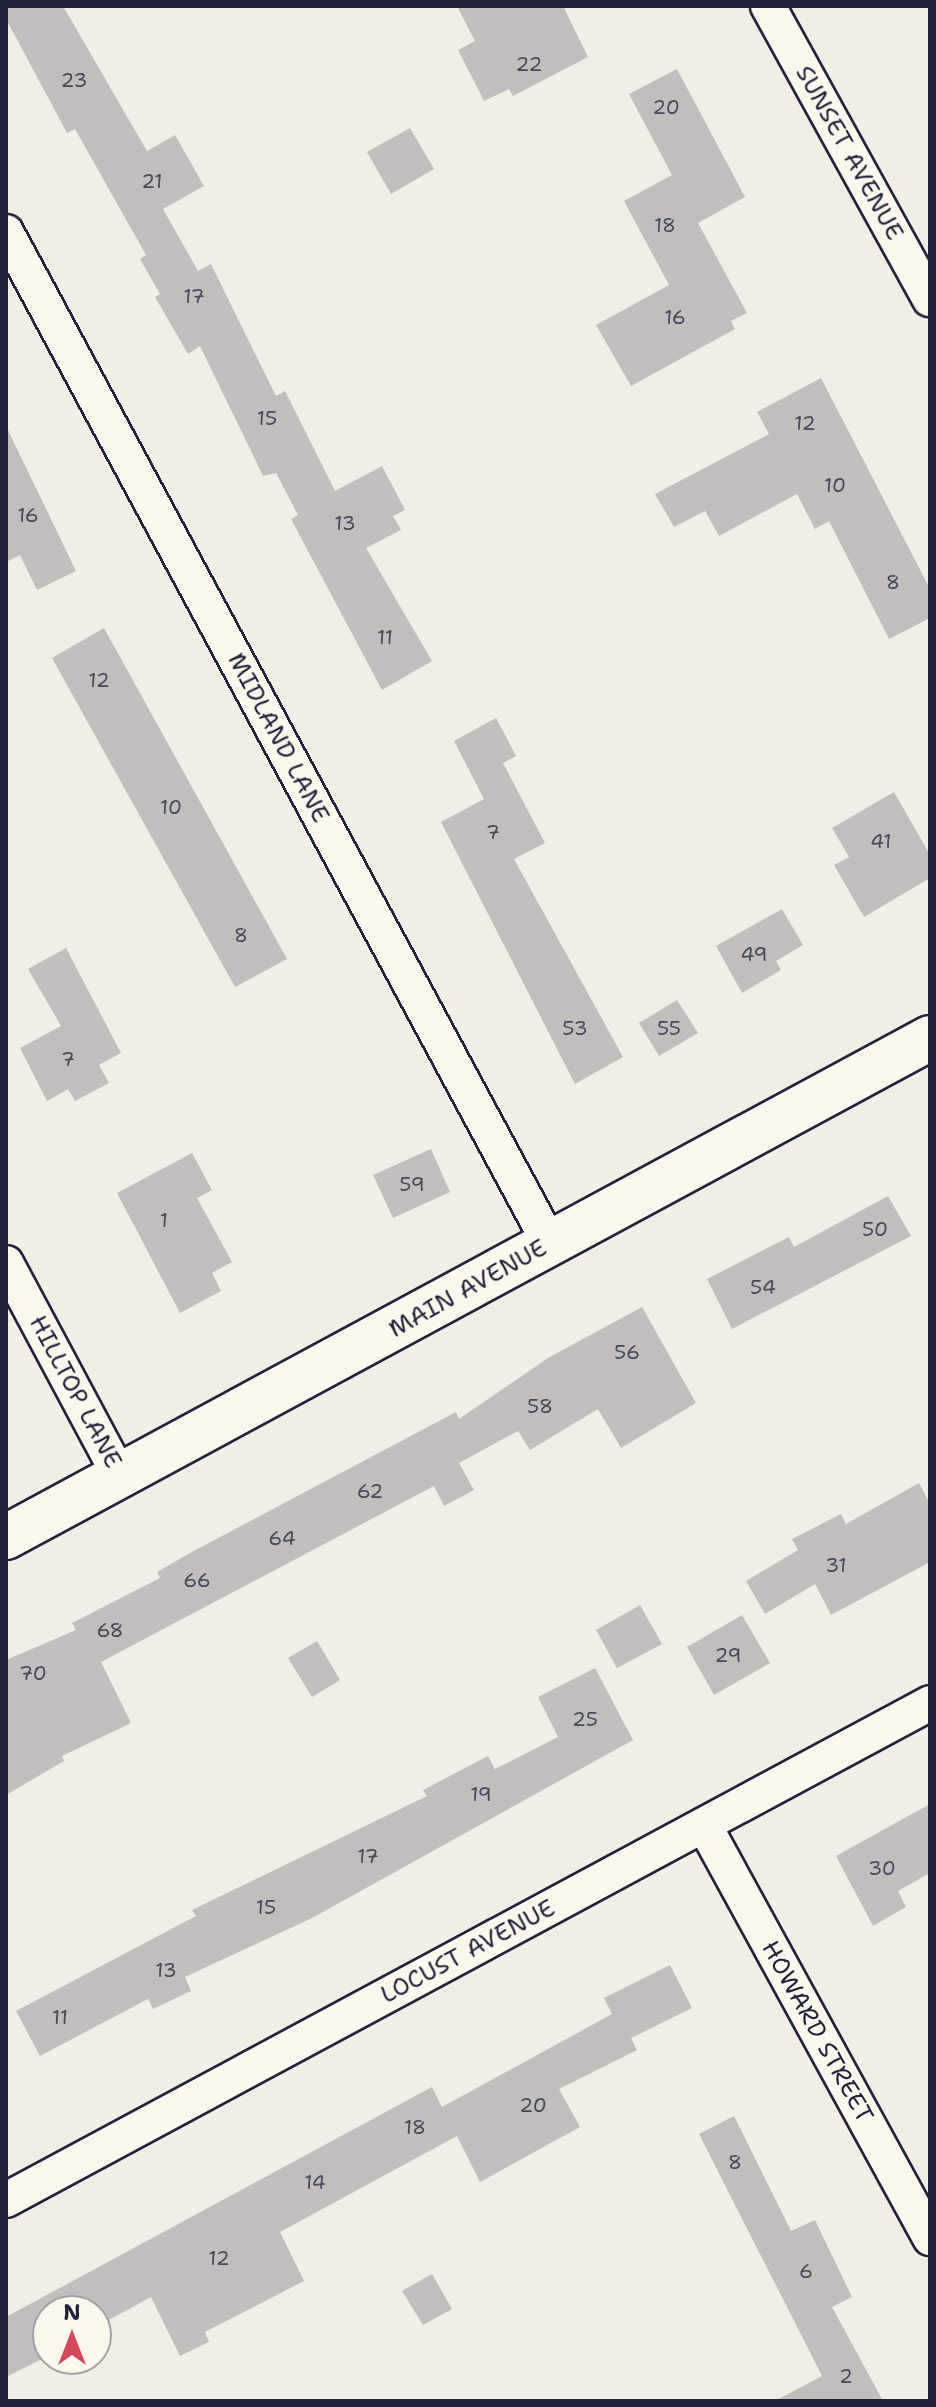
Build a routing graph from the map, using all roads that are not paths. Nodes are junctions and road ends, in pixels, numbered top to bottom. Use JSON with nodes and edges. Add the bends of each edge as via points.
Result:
{"nodes":[{"id":1,"x":768,"y":6,"type":"edge"},
{"id":2,"x":6,"y":232,"type":"edge"},
{"id":3,"x":930,"y":299,"type":"edge"},
{"id":4,"x":930,"y":1038,"type":"edge"},
{"id":5,"x":550,"y":1244,"type":"junction"},
{"id":6,"x":6,"y":1263,"type":"edge"},
{"id":7,"x":121,"y":1478,"type":"junction"},
{"id":8,"x":6,"y":1537,"type":"edge"},
{"id":9,"x":930,"y":1703,"type":"edge"},
{"id":10,"x":704,"y":1825,"type":"junction"},
{"id":11,"x":6,"y":2200,"type":"edge"},
{"id":12,"x":930,"y":2238,"type":"edge"}],
"edges":[{"from":1,"to":3,"type":"street","name":"SUNSET AVENUE"},
{"from":2,"to":5,"type":"street","name":"MIDLAND LANE"},
{"from":4,"to":5,"type":"street","name":"MAIN AVENUE"},
{"from":5,"to":7,"type":"street","name":"MAIN AVENUE"},
{"from":6,"to":7,"type":"street","name":"HILLTOP LANE"},
{"from":7,"to":8,"type":"street","name":"MAIN AVENUE"},
{"from":9,"to":10,"type":"street","name":"LOCUST AVENUE"},
{"from":10,"to":11,"type":"street","name":"LOCUST AVENUE"},
{"from":10,"to":12,"type":"street","name":"HOWARD STREET"}]}
